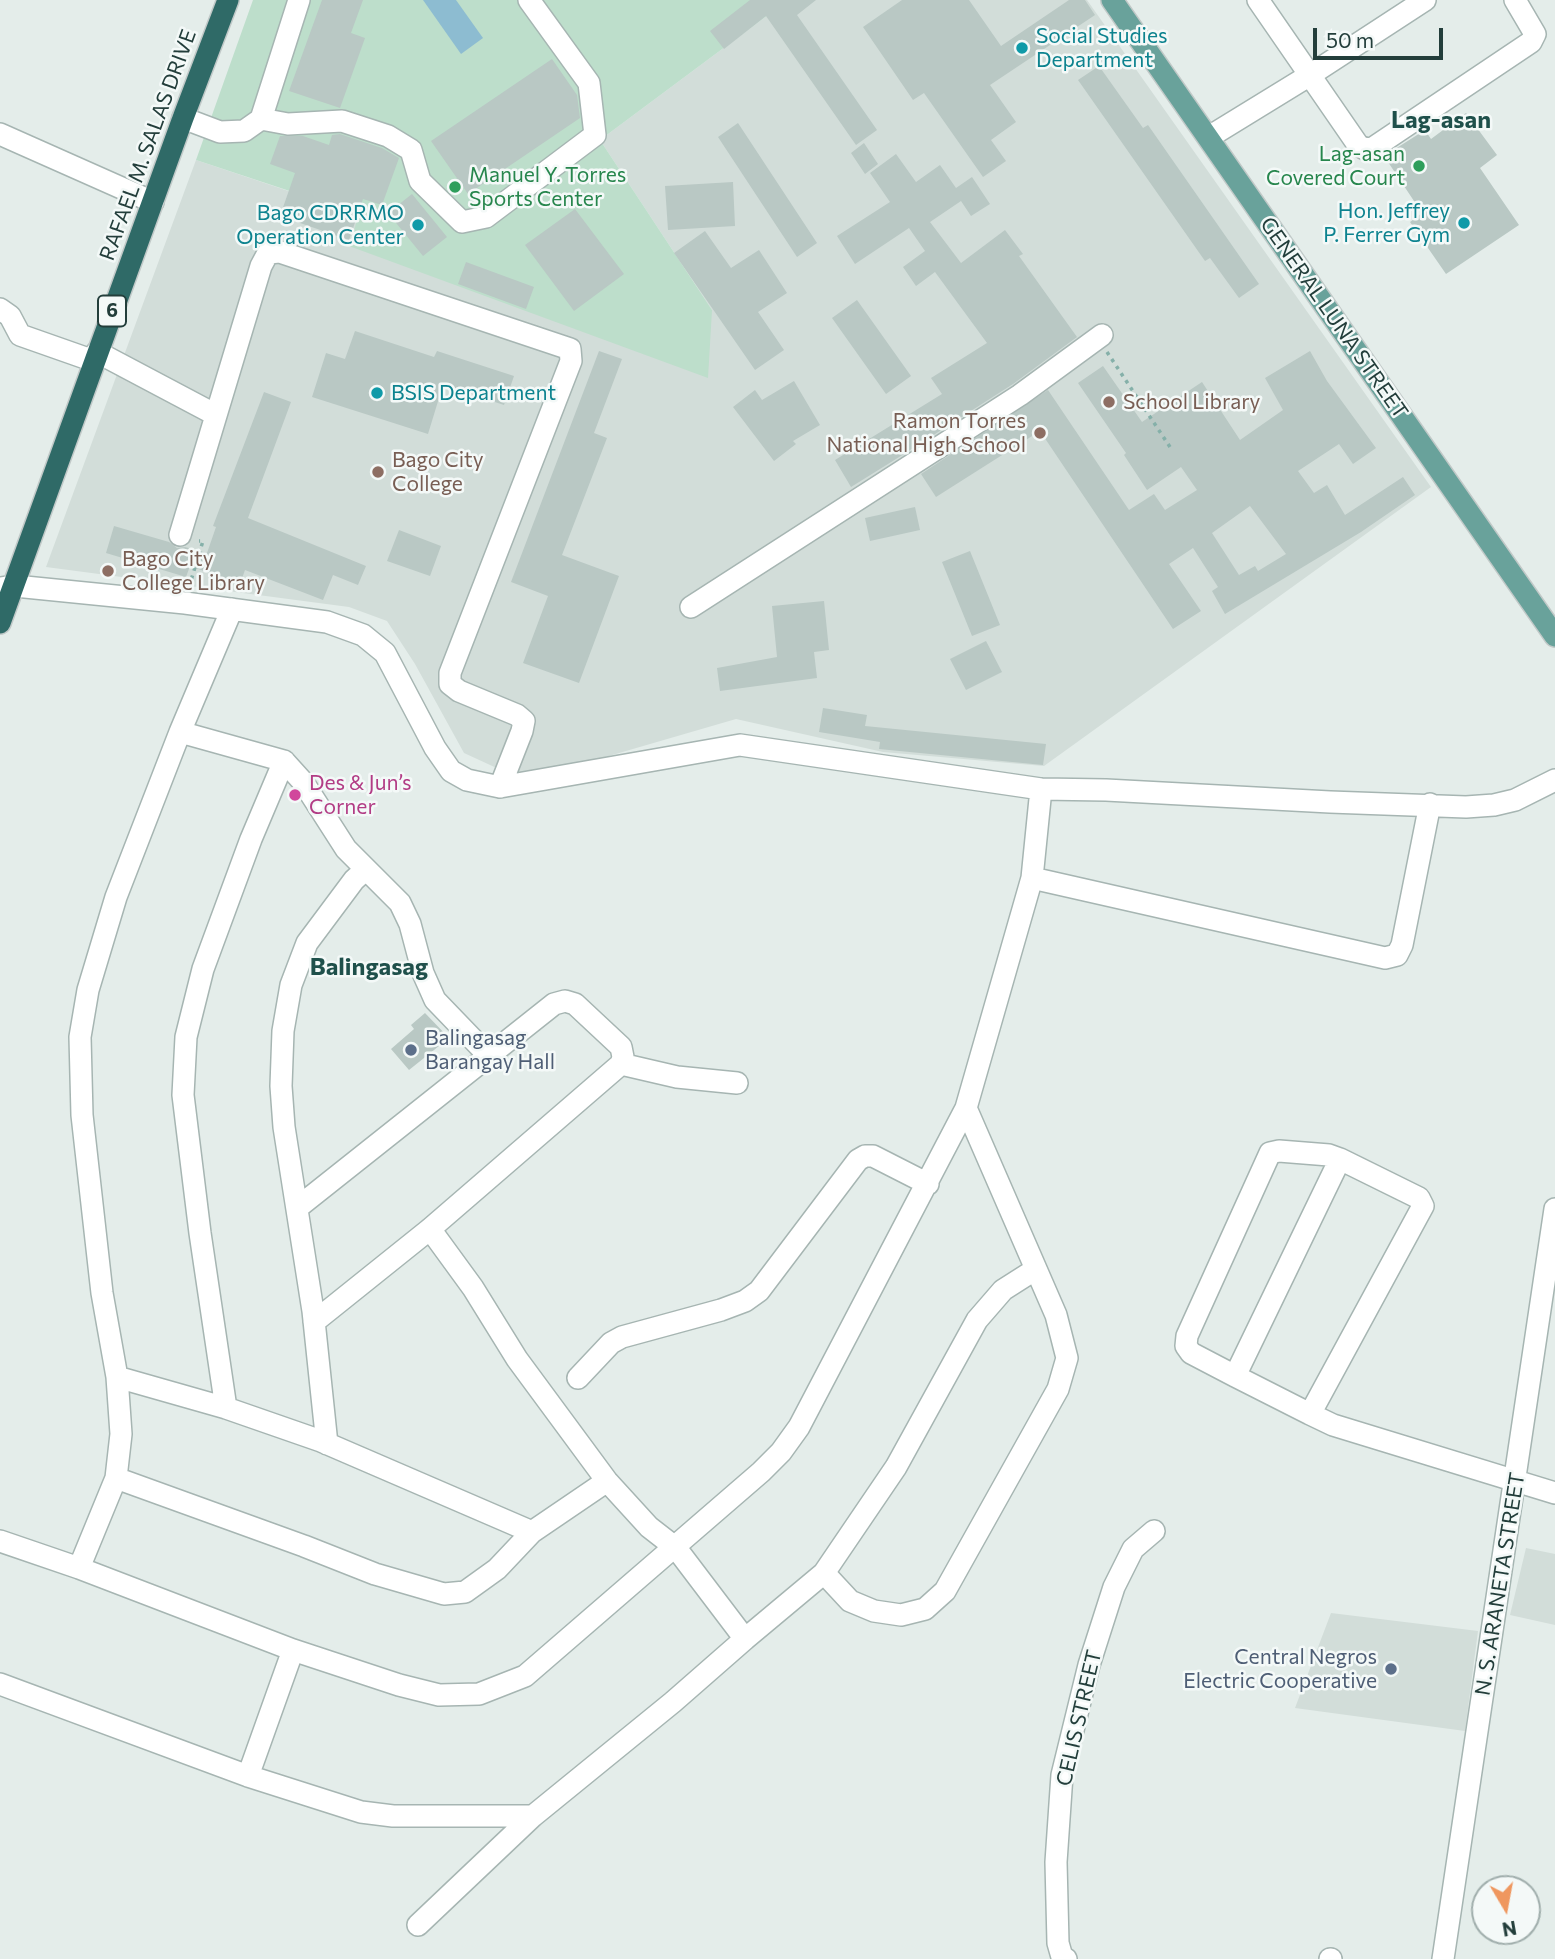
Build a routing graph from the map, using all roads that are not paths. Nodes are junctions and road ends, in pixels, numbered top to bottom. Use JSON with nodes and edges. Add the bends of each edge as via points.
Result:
{"nodes":[{"id":1,"x":228,"y":0,"type":"edge"},
{"id":2,"x":299,"y":0,"type":"edge"},
{"id":3,"x":529,"y":0,"type":"edge"},
{"id":4,"x":1112,"y":0,"type":"edge"},
{"id":5,"x":1258,"y":0,"type":"edge"},
{"id":6,"x":1425,"y":0,"type":"edge"},
{"id":7,"x":1515,"y":0,"type":"edge"},
{"id":8,"x":1310,"y":75,"type":"junction"},
{"id":9,"x":183,"y":118,"type":"junction"},
{"id":10,"x":261,"y":119,"type":"junction"},
{"id":11,"x":0,"y":134,"type":"edge"},
{"id":12,"x":1209,"y":137,"type":"junction"},
{"id":13,"x":153,"y":202,"type":"junction"},
{"id":14,"x":0,"y":309,"type":"edge"},
{"id":15,"x":1100,"y":337,"type":"road end"},
{"id":16,"x":96,"y":357,"type":"junction"},
{"id":17,"x":216,"y":415,"type":"junction"},
{"id":18,"x":180,"y":535,"type":"road end"},
{"id":19,"x":7,"y":587,"type":"edge"},
{"id":20,"x":691,"y":607,"type":"dead end"},
{"id":21,"x":232,"y":609,"type":"junction"},
{"id":22,"x":0,"y":623,"type":"edge"},
{"id":23,"x":1555,"y":636,"type":"edge"},
{"id":24,"x":180,"y":732,"type":"junction"},
{"id":25,"x":284,"y":761,"type":"junction"},
{"id":26,"x":1555,"y":780,"type":"edge"},
{"id":27,"x":500,"y":787,"type":"junction"},
{"id":28,"x":1041,"y":789,"type":"junction"},
{"id":29,"x":1430,"y":804,"type":"junction"},
{"id":30,"x":365,"y":870,"type":"junction"},
{"id":31,"x":1032,"y":878,"type":"junction"},
{"id":32,"x":489,"y":1056,"type":"junction"},
{"id":33,"x":621,"y":1064,"type":"junction"},
{"id":34,"x":737,"y":1083,"type":"dead end"},
{"id":35,"x":966,"y":1108,"type":"junction"},
{"id":36,"x":1340,"y":1159,"type":"junction"},
{"id":37,"x":928,"y":1184,"type":"junction"},
{"id":38,"x":297,"y":1208,"type":"junction"},
{"id":39,"x":1555,"y":1209,"type":"edge"},
{"id":40,"x":430,"y":1229,"type":"junction"},
{"id":41,"x":1036,"y":1269,"type":"junction"},
{"id":42,"x":314,"y":1322,"type":"junction"},
{"id":43,"x":1235,"y":1376,"type":"junction"},
{"id":44,"x":117,"y":1377,"type":"junction"},
{"id":45,"x":578,"y":1378,"type":"dead end"},
{"id":46,"x":226,"y":1408,"type":"junction"},
{"id":47,"x":1310,"y":1415,"type":"junction"},
{"id":48,"x":327,"y":1444,"type":"junction"},
{"id":49,"x":116,"y":1478,"type":"junction"},
{"id":50,"x":1516,"y":1480,"type":"junction"},
{"id":51,"x":607,"y":1481,"type":"junction"},
{"id":52,"x":1555,"y":1493,"type":"edge"},
{"id":53,"x":1154,"y":1531,"type":"dead end"},
{"id":54,"x":531,"y":1532,"type":"junction"},
{"id":55,"x":0,"y":1541,"type":"edge"},
{"id":56,"x":676,"y":1548,"type":"junction"},
{"id":57,"x":79,"y":1568,"type":"junction"},
{"id":58,"x":824,"y":1573,"type":"junction"},
{"id":59,"x":745,"y":1639,"type":"junction"},
{"id":60,"x":293,"y":1650,"type":"junction"},
{"id":61,"x":0,"y":1684,"type":"edge"},
{"id":62,"x":248,"y":1776,"type":"junction"},
{"id":63,"x":533,"y":1816,"type":"junction"},
{"id":64,"x":418,"y":1925,"type":"dead end"},
{"id":65,"x":1066,"y":1959,"type":"edge"},
{"id":66,"x":1443,"y":1959,"type":"edge"}],
"edges":[{"from":1,"to":9,"type":"highway","name":"RAFAEL M. SALAS DRIVE","number":"6"},
{"from":2,"to":10,"type":"street"},
{"from":3,"to":10,"type":"street","via":[[589,83],[595,135],[486,217],[462,222],[420,181],[411,150],[388,136],[342,121],[288,124]]},
{"from":4,"to":12,"type":"main road","name":"GENERAL LUNA STREET"},
{"from":5,"to":8,"type":"street"},
{"from":6,"to":8,"type":"street"},
{"from":7,"to":8,"type":"street","via":[[1535,34],[1531,42],[1373,148],[1358,145]]},
{"from":8,"to":12,"type":"street"},
{"from":9,"to":10,"type":"street","via":[[220,132],[244,131]]},
{"from":9,"to":13,"type":"highway","name":"RAFAEL M. SALAS DRIVE","number":"6"},
{"from":11,"to":13,"type":"street"},
{"from":12,"to":23,"type":"main road","name":"GENERAL LUNA STREET"},
{"from":13,"to":16,"type":"highway","name":"RAFAEL M. SALAS DRIVE","number":"6"},
{"from":14,"to":16,"type":"street","via":[[10,316],[20,335]]},
{"from":15,"to":20,"type":"street","via":[[1020,395]]},
{"from":16,"to":17,"type":"street"},
{"from":16,"to":19,"type":"highway","name":"RAFAEL M. SALAS DRIVE","number":"6"},
{"from":17,"to":18,"type":"street"},
{"from":17,"to":27,"type":"street","via":[[268,253],[280,252],[570,349],[571,361],[450,673],[450,684],[459,691],[524,721]]},
{"from":19,"to":21,"type":"street"},
{"from":19,"to":22,"type":"highway","name":"RAFAEL M. SALAS DRIVE","number":"6"},
{"from":21,"to":24,"type":"street"},
{"from":21,"to":27,"type":"street","via":[[327,622],[363,635],[385,653],[451,771],[467,780]]},
{"from":24,"to":25,"type":"street"},
{"from":24,"to":44,"type":"street","via":[[116,897],[88,990],[80,1037],[82,1115]]},
{"from":25,"to":30,"type":"street"},
{"from":25,"to":46,"type":"street","via":[[203,969],[186,1037],[183,1095]]},
{"from":26,"to":29,"type":"street","via":[[1494,805]]},
{"from":27,"to":28,"type":"street","via":[[740,745]]},
{"from":28,"to":29,"type":"street"},
{"from":28,"to":31,"type":"street"},
{"from":29,"to":31,"type":"street","via":[[1397,956],[1385,958]]},
{"from":30,"to":32,"type":"street","via":[[400,904],[435,1000]]},
{"from":30,"to":38,"type":"street","via":[[307,943],[291,985],[281,1086]]},
{"from":31,"to":35,"type":"street"},
{"from":32,"to":33,"type":"street","via":[[554,1004],[565,1001],[575,1003],[621,1047]]},
{"from":32,"to":38,"type":"street"},
{"from":33,"to":34,"type":"street","via":[[677,1077]]},
{"from":33,"to":40,"type":"street"},
{"from":35,"to":37,"type":"street"},
{"from":35,"to":41,"type":"street"},
{"from":36,"to":43,"type":"street"},
{"from":36,"to":43,"type":"street","via":[[1279,1151],[1266,1160],[1187,1336],[1191,1353]]},
{"from":36,"to":47,"type":"street","via":[[1419,1198],[1423,1206]]},
{"from":37,"to":45,"type":"street","via":[[865,1156],[759,1291],[721,1310],[622,1337]]},
{"from":37,"to":56,"type":"street","via":[[799,1427],[775,1459]]},
{"from":38,"to":42,"type":"street"},
{"from":39,"to":50,"type":"street","name":"N. S. ARANETA STREET"},
{"from":40,"to":42,"type":"street"},
{"from":40,"to":51,"type":"street","via":[[517,1359]]},
{"from":41,"to":58,"type":"street","via":[[1003,1290],[977,1320],[896,1467]]},
{"from":41,"to":58,"type":"street","via":[[1056,1315],[1066,1358],[1058,1390],[945,1591],[925,1609],[901,1615],[874,1611],[850,1601]]},
{"from":42,"to":48,"type":"street"},
{"from":43,"to":47,"type":"street"},
{"from":44,"to":46,"type":"street"},
{"from":44,"to":49,"type":"street","via":[[121,1434]]},
{"from":46,"to":48,"type":"street"},
{"from":47,"to":50,"type":"street","via":[[1348,1431]]},
{"from":48,"to":54,"type":"street"},
{"from":49,"to":54,"type":"street","via":[[375,1574],[444,1594],[465,1592],[497,1569]]},
{"from":49,"to":57,"type":"street"},
{"from":50,"to":52,"type":"street"},
{"from":50,"to":66,"type":"street","name":"N. S. ARANETA STREET"},
{"from":51,"to":54,"type":"street"},
{"from":51,"to":56,"type":"street","via":[[649,1527]]},
{"from":53,"to":65,"type":"street","name":"CELIS STREET","via":[[1133,1549],[1114,1587],[1062,1775],[1056,1862],[1058,1943]]},
{"from":55,"to":57,"type":"street"},
{"from":56,"to":59,"type":"street"},
{"from":56,"to":60,"type":"street","via":[[525,1676],[479,1695],[439,1695],[349,1671]]},
{"from":57,"to":60,"type":"street"},
{"from":58,"to":59,"type":"street"},
{"from":59,"to":63,"type":"street"},
{"from":60,"to":62,"type":"street"},
{"from":61,"to":62,"type":"street"},
{"from":62,"to":63,"type":"street","via":[[379,1816]]},
{"from":63,"to":64,"type":"street"}]}
